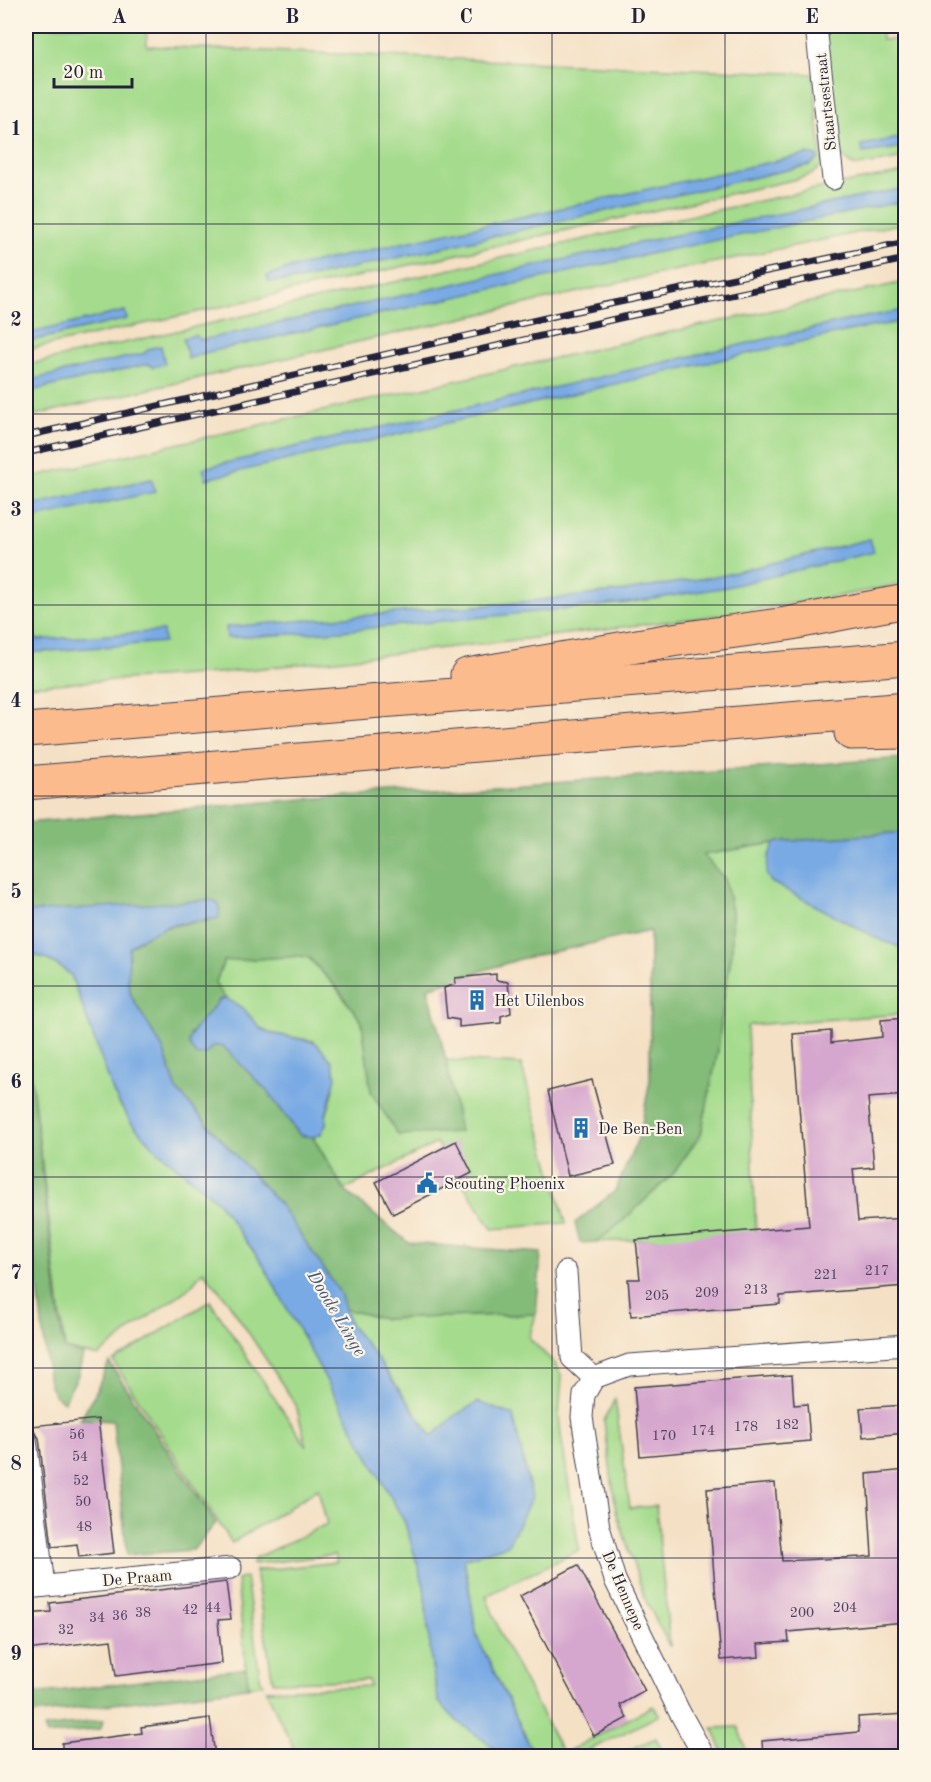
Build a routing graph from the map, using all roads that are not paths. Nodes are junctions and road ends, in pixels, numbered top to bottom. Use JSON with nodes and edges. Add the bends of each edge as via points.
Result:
{"nodes":[{"id":1,"x":816,"y":26,"type":"edge"},
{"id":2,"x":833,"y":178,"type":"dead end"},
{"id":3,"x":906,"y":601,"type":"edge"},
{"id":4,"x":906,"y":658,"type":"edge"},
{"id":5,"x":906,"y":709,"type":"edge"},
{"id":6,"x":251,"y":711,"type":"junction"},
{"id":7,"x":26,"y":730,"type":"edge"},
{"id":8,"x":906,"y":732,"type":"edge"},
{"id":9,"x":604,"y":734,"type":"junction"},
{"id":10,"x":26,"y":783,"type":"edge"},
{"id":11,"x":566,"y":1272,"type":"dead end"},
{"id":12,"x":906,"y":1345,"type":"edge"},
{"id":13,"x":594,"y":1378,"type":"junction"},
{"id":14,"x":26,"y":1440,"type":"edge"},
{"id":15,"x":231,"y":1568,"type":"dead end"},
{"id":16,"x":35,"y":1587,"type":"edge"},
{"id":17,"x":704,"y":1756,"type":"edge"}],
"edges":[{"from":1,"to":2,"type":"street","name":"Staartsestraat"},
{"from":3,"to":6,"type":"highway"},
{"from":4,"to":6,"type":"highway"},
{"from":5,"to":9,"type":"highway"},
{"from":6,"to":7,"type":"highway"},
{"from":8,"to":9,"type":"highway"},
{"from":9,"to":10,"type":"highway"},
{"from":11,"to":13,"type":"street","via":[[572,1358]]},
{"from":12,"to":13,"type":"street","via":[[629,1365]]},
{"from":13,"to":17,"type":"street","name":"De Hennepe","via":[[584,1395],[582,1417],[599,1527],[615,1580]]},
{"from":14,"to":16,"type":"street","name":"De Praam"},
{"from":15,"to":16,"type":"street","name":"De Praam"}]}
